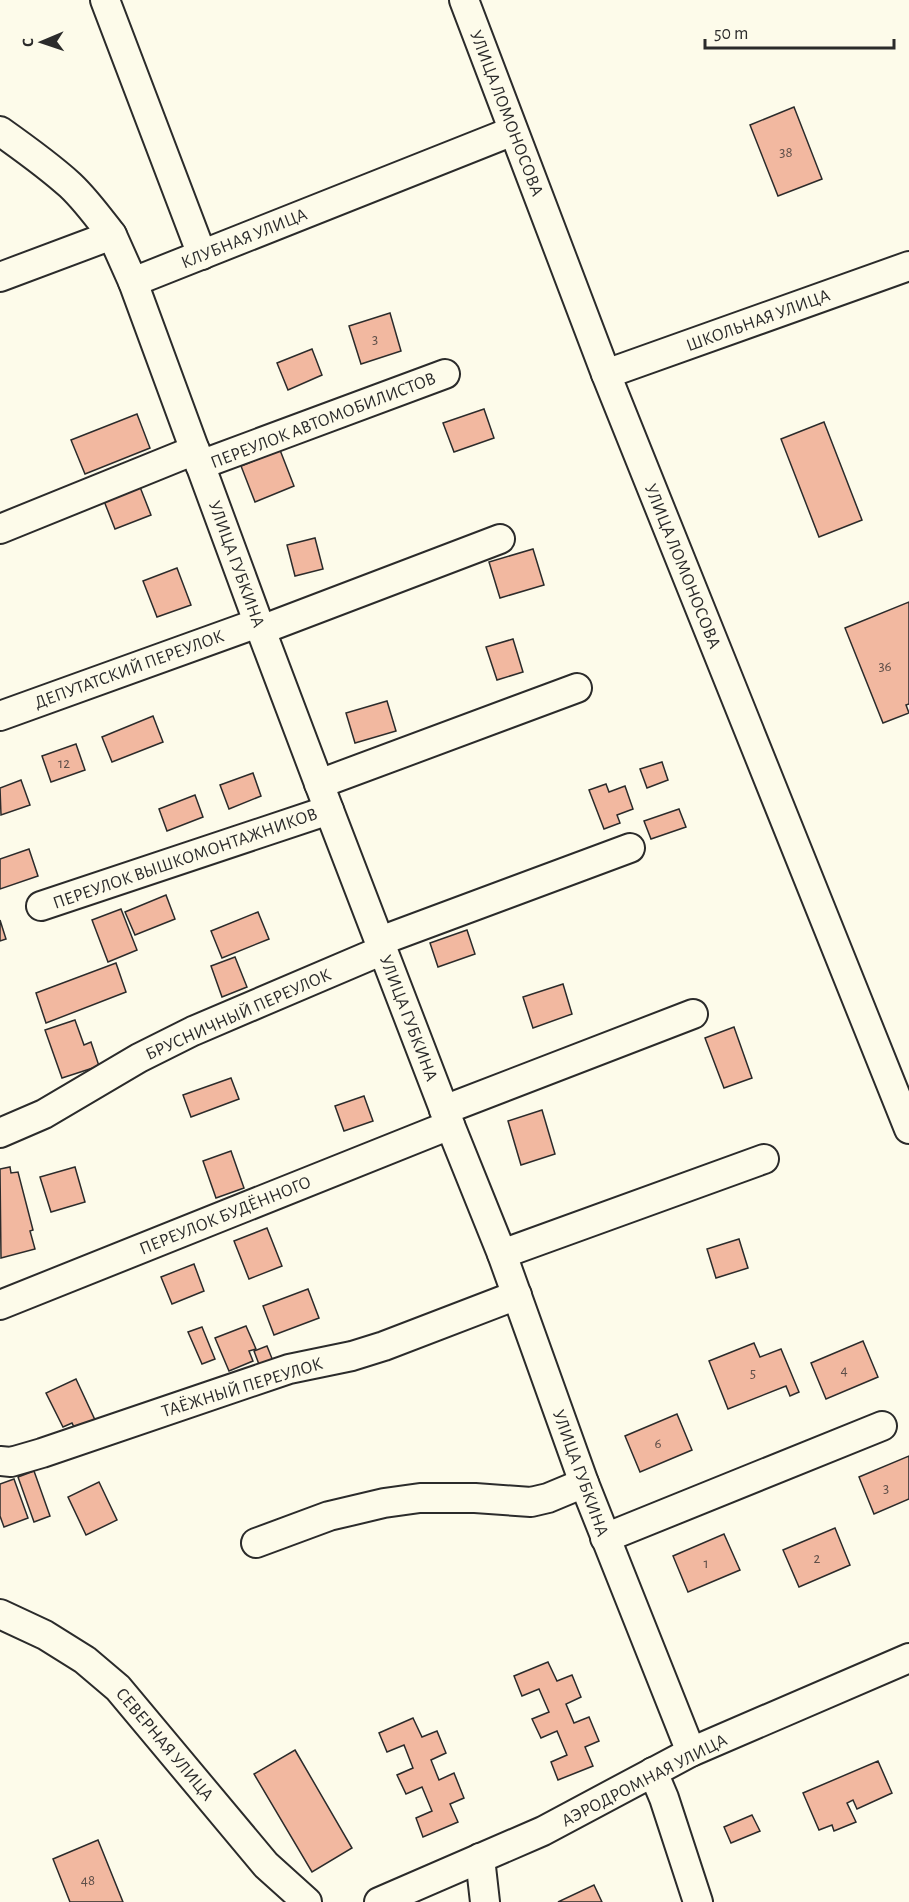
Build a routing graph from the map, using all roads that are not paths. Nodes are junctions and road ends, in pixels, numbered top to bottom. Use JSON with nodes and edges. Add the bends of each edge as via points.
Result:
{"nodes":[{"id":1,"x":105,"y":0,"type":"edge"},
{"id":2,"x":464,"y":0,"type":"edge"},
{"id":3,"x":0,"y":131,"type":"edge"},
{"id":4,"x":513,"y":131,"type":"junction"},
{"id":5,"x":112,"y":235,"type":"junction"},
{"id":6,"x":202,"y":255,"type":"junction"},
{"id":7,"x":909,"y":266,"type":"edge"},
{"id":8,"x":0,"y":277,"type":"edge"},
{"id":9,"x":133,"y":282,"type":"junction"},
{"id":10,"x":445,"y":374,"type":"dead end"},
{"id":11,"x":606,"y":374,"type":"junction"},
{"id":12,"x":198,"y":458,"type":"junction"},
{"id":13,"x":0,"y":529,"type":"edge"},
{"id":14,"x":500,"y":539,"type":"dead end"},
{"id":15,"x":259,"y":626,"type":"junction"},
{"id":16,"x":577,"y":688,"type":"dead end"},
{"id":17,"x":0,"y":716,"type":"edge"},
{"id":18,"x":324,"y":797,"type":"junction"},
{"id":19,"x":630,"y":848,"type":"dead end"},
{"id":20,"x":41,"y":906,"type":"dead end"},
{"id":21,"x":381,"y":945,"type":"junction"},
{"id":22,"x":693,"y":1014,"type":"dead end"},
{"id":23,"x":447,"y":1117,"type":"junction"},
{"id":24,"x":909,"y":1129,"type":"edge"},
{"id":25,"x":0,"y":1133,"type":"edge"},
{"id":26,"x":764,"y":1159,"type":"dead end"},
{"id":27,"x":502,"y":1254,"type":"junction"},
{"id":28,"x":517,"y":1295,"type":"junction"},
{"id":29,"x":0,"y":1305,"type":"edge"},
{"id":30,"x":882,"y":1426,"type":"dead end"},
{"id":31,"x":0,"y":1461,"type":"edge"},
{"id":32,"x":584,"y":1483,"type":"junction"},
{"id":33,"x":605,"y":1538,"type":"junction"},
{"id":34,"x":256,"y":1542,"type":"dead end"},
{"id":35,"x":0,"y":1614,"type":"edge"},
{"id":36,"x":909,"y":1658,"type":"edge"},
{"id":37,"x":691,"y":1752,"type":"junction"},
{"id":38,"x":653,"y":1772,"type":"junction"},
{"id":39,"x":480,"y":1858,"type":"junction"},
{"id":40,"x":307,"y":1902,"type":"edge"},
{"id":41,"x":379,"y":1902,"type":"edge"},
{"id":42,"x":485,"y":1902,"type":"edge"},
{"id":43,"x":698,"y":1902,"type":"edge"}],
"edges":[{"from":1,"to":6,"type":"street"},
{"from":2,"to":4,"type":"street","name":"УЛИЦА ЛОМОНОСОВА"},
{"from":3,"to":5,"type":"street","via":[[71,186]]},
{"from":4,"to":6,"type":"street","name":"КЛУБНАЯ УЛИЦА"},
{"from":4,"to":11,"type":"street","name":"УЛИЦА ЛОМОНОСОВА"},
{"from":5,"to":8,"type":"street"},
{"from":5,"to":9,"type":"street"},
{"from":6,"to":9,"type":"street","name":"КЛУБНАЯ УЛИЦА"},
{"from":7,"to":11,"type":"street","name":"ШКОЛЬНАЯ УЛИЦА"},
{"from":9,"to":12,"type":"street","name":"УЛИЦА ГУБКИНА"},
{"from":10,"to":12,"type":"street","name":"ПЕРЕУЛОК АВТОМОБИЛИСТОВ"},
{"from":11,"to":24,"type":"street","name":"УЛИЦА ЛОМОНОСОВА"},
{"from":12,"to":13,"type":"street","name":"ПЕРЕУЛОК АВТОМОБИЛИСТОВ"},
{"from":12,"to":15,"type":"street","name":"УЛИЦА ГУБКИНА"},
{"from":14,"to":15,"type":"street","name":"ДЕПУТАТСКИЙ ПЕРЕУЛОК"},
{"from":15,"to":17,"type":"street","name":"ДЕПУТАТСКИЙ ПЕРЕУЛОК"},
{"from":15,"to":18,"type":"street","name":"УЛИЦА ГУБКИНА"},
{"from":16,"to":18,"type":"street","name":"ПЕРЕУЛОК ВЫШКОМОНТАЖНИКОВ"},
{"from":18,"to":20,"type":"street","name":"ПЕРЕУЛОК ВЫШКОМОНТАЖНИКОВ"},
{"from":18,"to":21,"type":"street","name":"УЛИЦА ГУБКИНА"},
{"from":19,"to":21,"type":"street","name":"БРУСНИЧНЫЙ ПЕРЕУЛОК"},
{"from":21,"to":23,"type":"street","name":"УЛИЦА ГУБКИНА"},
{"from":21,"to":25,"type":"street","name":"БРУСНИЧНЫЙ ПЕРЕУЛОК","via":[[193,1031],[44,1114]]},
{"from":22,"to":23,"type":"street","name":"ПЕРЕУЛОК БУДЁННОГО"},
{"from":23,"to":27,"type":"street","name":"УЛИЦА ГУБКИНА"},
{"from":23,"to":29,"type":"street","name":"ПЕРЕУЛОК БУДЁННОГО"},
{"from":26,"to":27,"type":"street"},
{"from":27,"to":28,"type":"street","name":"УЛИЦА ГУБКИНА"},
{"from":28,"to":31,"type":"street","name":"ТАЁЖНЫЙ ПЕРЕУЛОК","via":[[384,1346],[290,1369],[42,1453]]},
{"from":28,"to":32,"type":"street","name":"УЛИЦА ГУБКИНА"},
{"from":30,"to":33,"type":"street"},
{"from":32,"to":33,"type":"street","name":"УЛИЦА ГУБКИНА"},
{"from":32,"to":34,"type":"street","via":[[531,1502],[420,1498],[384,1503],[329,1516]]},
{"from":33,"to":37,"type":"street","name":"УЛИЦА ГУБКИНА"},
{"from":35,"to":40,"type":"street","name":"СЕВЕРНАЯ УЛИЦА","via":[[85,1660],[118,1688],[266,1865]]},
{"from":36,"to":37,"type":"street","name":"АЭРОДРОМНАЯ УЛИЦА"},
{"from":37,"to":38,"type":"street","name":"АЭРОДРОМНАЯ УЛИЦА"},
{"from":38,"to":39,"type":"street","name":"АЭРОДРОМНАЯ УЛИЦА","via":[[543,1831]]},
{"from":38,"to":43,"type":"street"},
{"from":39,"to":41,"type":"street","name":"АЭРОДРОМНАЯ УЛИЦА"},
{"from":39,"to":42,"type":"street"}]}
